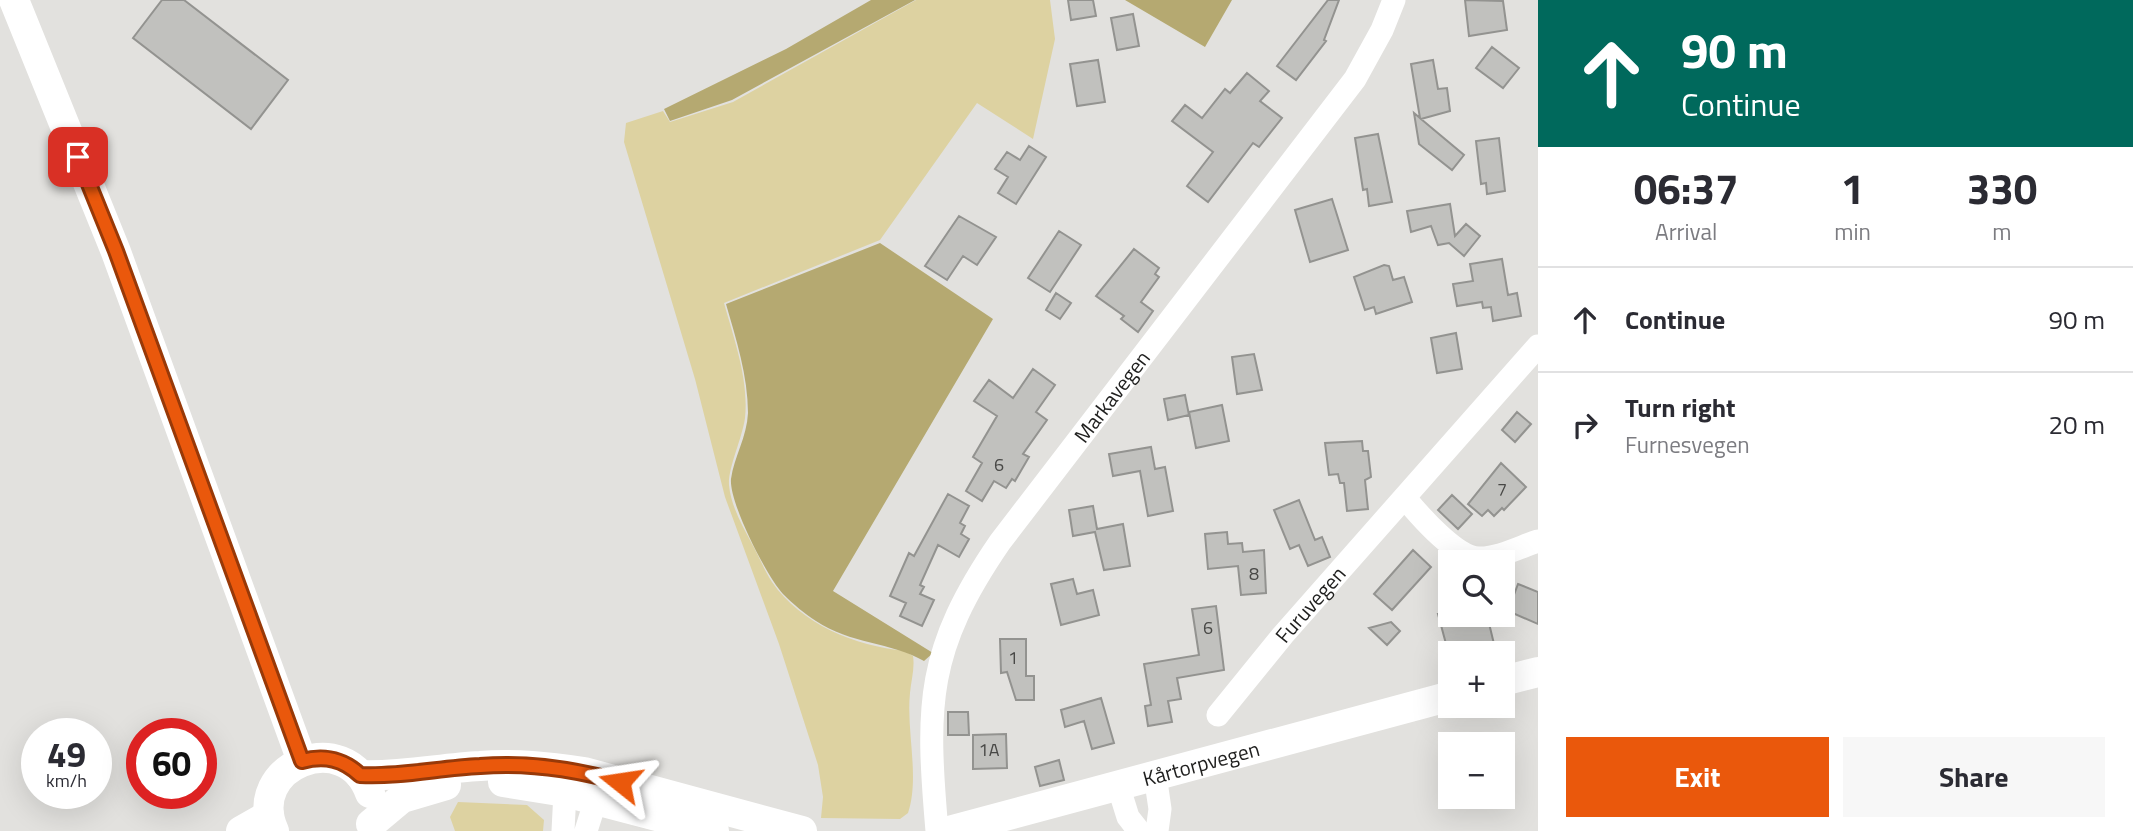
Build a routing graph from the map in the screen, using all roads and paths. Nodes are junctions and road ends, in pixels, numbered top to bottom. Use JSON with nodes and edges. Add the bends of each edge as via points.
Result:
{"nodes":[{"id":1,"x":14,"y":0,"type":"edge"},
{"id":2,"x":1394,"y":0,"type":"edge"},
{"id":3,"x":1538,"y":346,"type":"edge"},
{"id":4,"x":1405,"y":498,"type":"junction"},
{"id":5,"x":1538,"y":541,"type":"edge"},
{"id":6,"x":1538,"y":672,"type":"edge"},
{"id":7,"x":1515,"y":678,"type":"edge"},
{"id":8,"x":1438,"y":699,"type":"edge"},
{"id":9,"x":1217,"y":715,"type":"dead end"},
{"id":10,"x":302,"y":761,"type":"junction"},
{"id":11,"x":360,"y":775,"type":"junction"},
{"id":12,"x":1154,"y":775,"type":"junction"},
{"id":13,"x":574,"y":782,"type":"junction"},
{"id":14,"x":1118,"y":785,"type":"junction"},
{"id":15,"x":596,"y":799,"type":"junction"},
{"id":16,"x":272,"y":823,"type":"edge"},
{"id":17,"x":369,"y":827,"type":"edge"},
{"id":18,"x":242,"y":831,"type":"edge"},
{"id":19,"x":563,"y":831,"type":"edge"},
{"id":20,"x":586,"y":831,"type":"edge"},
{"id":21,"x":714,"y":831,"type":"edge"},
{"id":22,"x":802,"y":831,"type":"edge"},
{"id":23,"x":937,"y":831,"type":"edge"},
{"id":24,"x":950,"y":831,"type":"edge"},
{"id":25,"x":1139,"y":831,"type":"edge"},
{"id":26,"x":1157,"y":831,"type":"edge"}],
"edges":[{"from":1,"to":10,"type":"main road","via":[[116,251]]},
{"from":2,"to":23,"type":"street","name":"Markavegen","via":[[1349,88],[1000,542],[957,611],[932,695]]},
{"from":3,"to":4,"type":"street","name":"Furuvegen"},
{"from":4,"to":5,"type":"street","via":[[1466,555],[1479,558]]},
{"from":4,"to":9,"type":"street","name":"Furuvegen"},
{"from":6,"to":7,"type":"main road"},
{"from":8,"to":12,"type":"main road","name":"Kårtorpvegen"},
{"from":10,"to":11,"type":"main road","via":[[327,758]]},
{"from":10,"to":16,"type":"main road","via":[[276,782]]},
{"from":11,"to":13,"type":"main road","via":[[513,765]]},
{"from":11,"to":17,"type":"main road","via":[[372,798]]},
{"from":12,"to":14,"type":"main road","name":"Kårtorpvegen"},
{"from":12,"to":26,"type":"street","via":[[1160,809]]},
{"from":13,"to":15,"type":"main road"},
{"from":13,"to":17,"type":"main road","via":[[447,785],[402,798]]},
{"from":13,"to":19,"type":"street"},
{"from":13,"to":22,"type":"main road"},
{"from":14,"to":24,"type":"main road","name":"Kårtorpvegen"},
{"from":14,"to":25,"type":"street","via":[[1128,817]]},
{"from":15,"to":20,"type":"street"},
{"from":15,"to":21,"type":"main road"},
{"from":16,"to":18,"type":"main road"}]}
